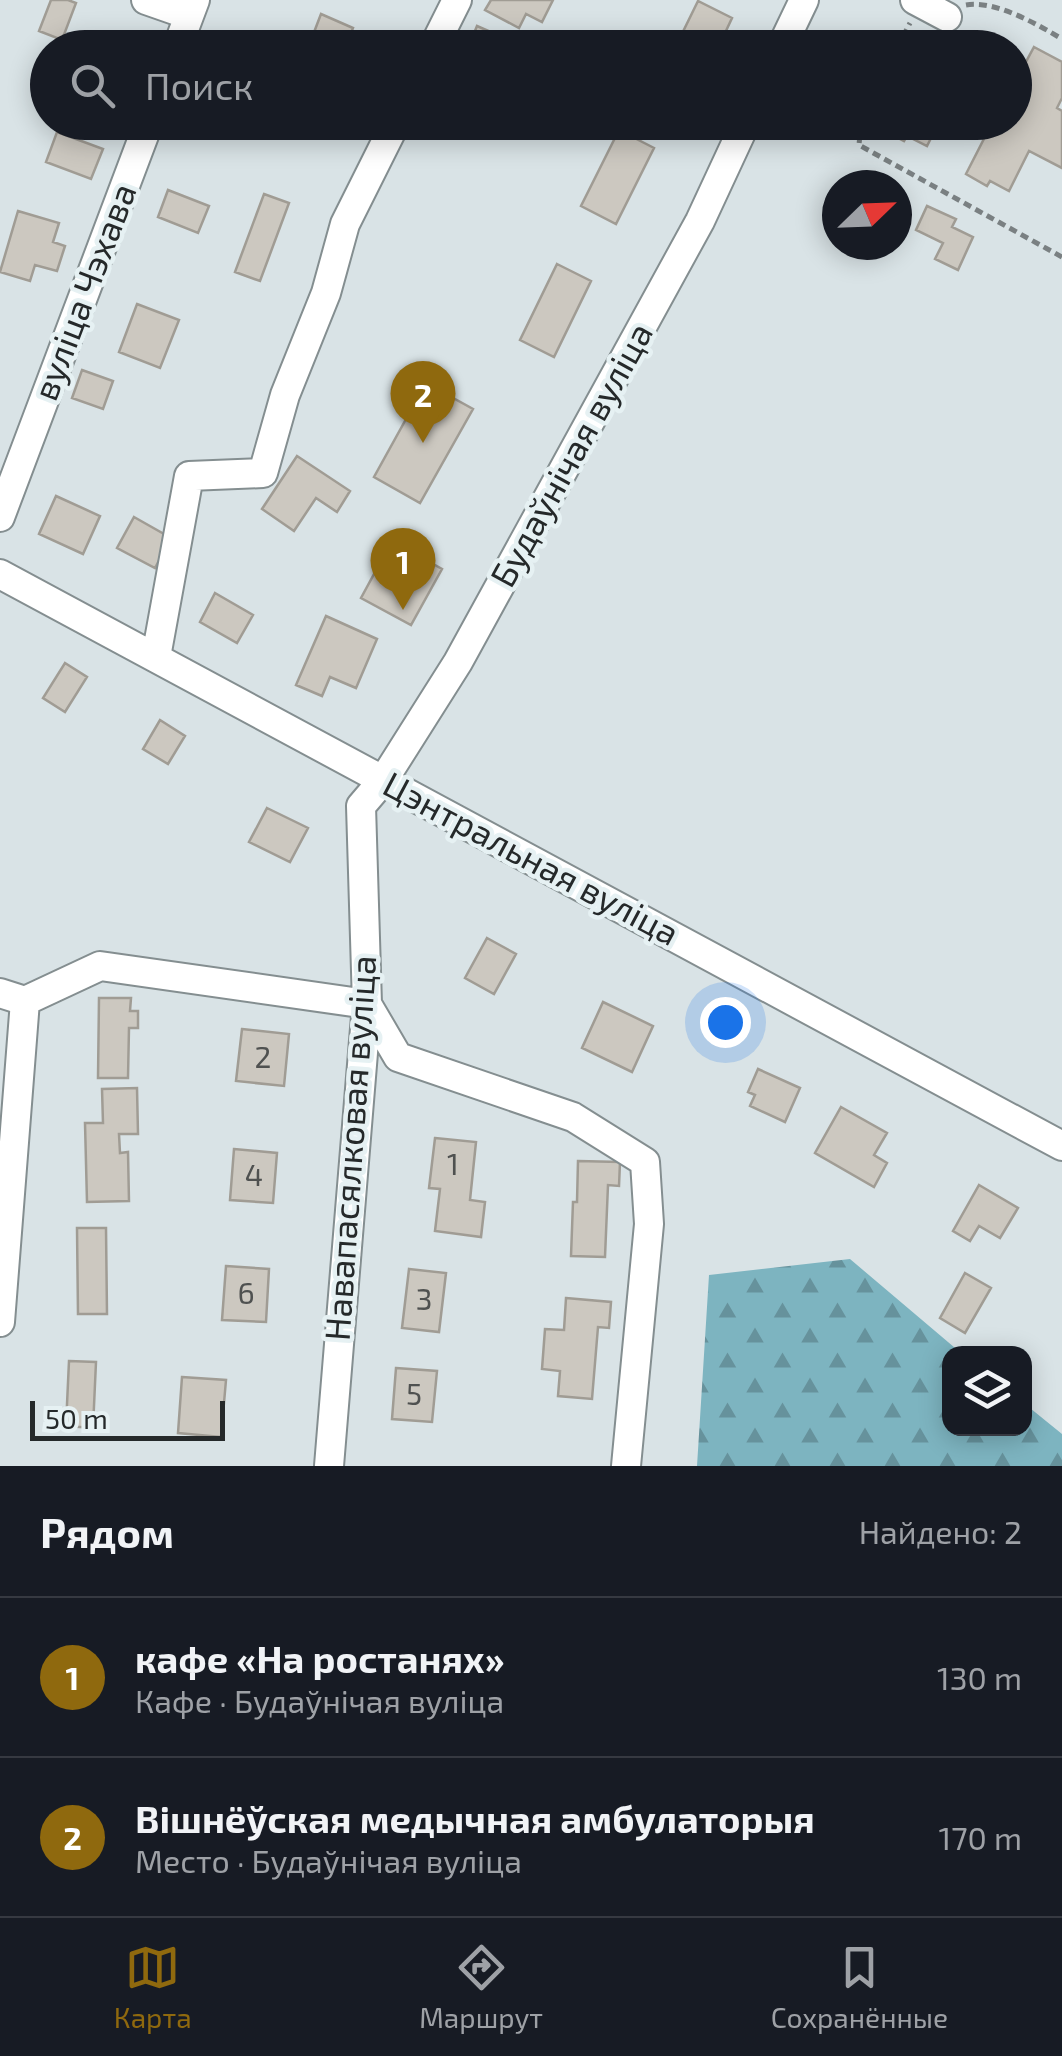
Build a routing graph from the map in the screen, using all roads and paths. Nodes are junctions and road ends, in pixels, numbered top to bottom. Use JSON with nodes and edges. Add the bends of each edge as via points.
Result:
{"nodes":[{"id":1,"x":146,"y":0,"type":"edge"},
{"id":2,"x":457,"y":0,"type":"edge"},
{"id":3,"x":804,"y":0,"type":"edge"},
{"id":4,"x":915,"y":0,"type":"edge"},
{"id":5,"x":192,"y":8,"type":"edge"},
{"id":6,"x":947,"y":17,"type":"joint"},
{"id":7,"x":442,"y":30,"type":"edge"},
{"id":8,"x":790,"y":30,"type":"edge"},
{"id":9,"x":1062,"y":39,"type":"edge"},
{"id":10,"x":142,"y":140,"type":"edge"},
{"id":11,"x":387,"y":140,"type":"edge"},
{"id":12,"x":738,"y":140,"type":"edge"},
{"id":13,"x":859,"y":140,"type":"edge"},
{"id":14,"x":1062,"y":257,"type":"edge"},
{"id":15,"x":0,"y":517,"type":"edge"},
{"id":16,"x":0,"y":574,"type":"edge"},
{"id":17,"x":156,"y":657,"type":"junction"},
{"id":18,"x":384,"y":779,"type":"junction"},
{"id":19,"x":12,"y":997,"type":"edge"},
{"id":20,"x":367,"y":1004,"type":"junction"},
{"id":21,"x":1062,"y":1146,"type":"edge"},
{"id":22,"x":0,"y":1322,"type":"edge"},
{"id":23,"x":328,"y":1466,"type":"edge"},
{"id":24,"x":626,"y":1466,"type":"edge"}],
"edges":[{"from":1,"to":5,"type":"street"},
{"from":2,"to":7,"type":"street"},
{"from":3,"to":8,"type":"street"},
{"from":4,"to":6,"type":"street"},
{"from":6,"to":9,"type":"path","via":[[972,2],[998,2]]},
{"from":10,"to":15,"type":"street","name":"вуліца Чэхава"},
{"from":11,"to":17,"type":"street","via":[[345,224],[263,473],[190,476]]},
{"from":12,"to":18,"type":"street","name":"Будаўнічая вуліца","via":[[606,395],[458,662]]},
{"from":13,"to":14,"type":"path"},
{"from":16,"to":17,"type":"street","name":"Цэнтральная вуліца"},
{"from":17,"to":18,"type":"street","name":"Цэнтральная вуліца"},
{"from":18,"to":20,"type":"street","name":"Навапасялковая вуліца","via":[[361,806]]},
{"from":18,"to":21,"type":"street","name":"Цэнтральная вуліца"},
{"from":19,"to":20,"type":"street","via":[[100,966]]},
{"from":19,"to":22,"type":"street"},
{"from":20,"to":23,"type":"street","name":"Навапасялковая вуліца"},
{"from":20,"to":24,"type":"street","via":[[398,1057],[573,1117],[645,1162],[649,1224]]}]}
